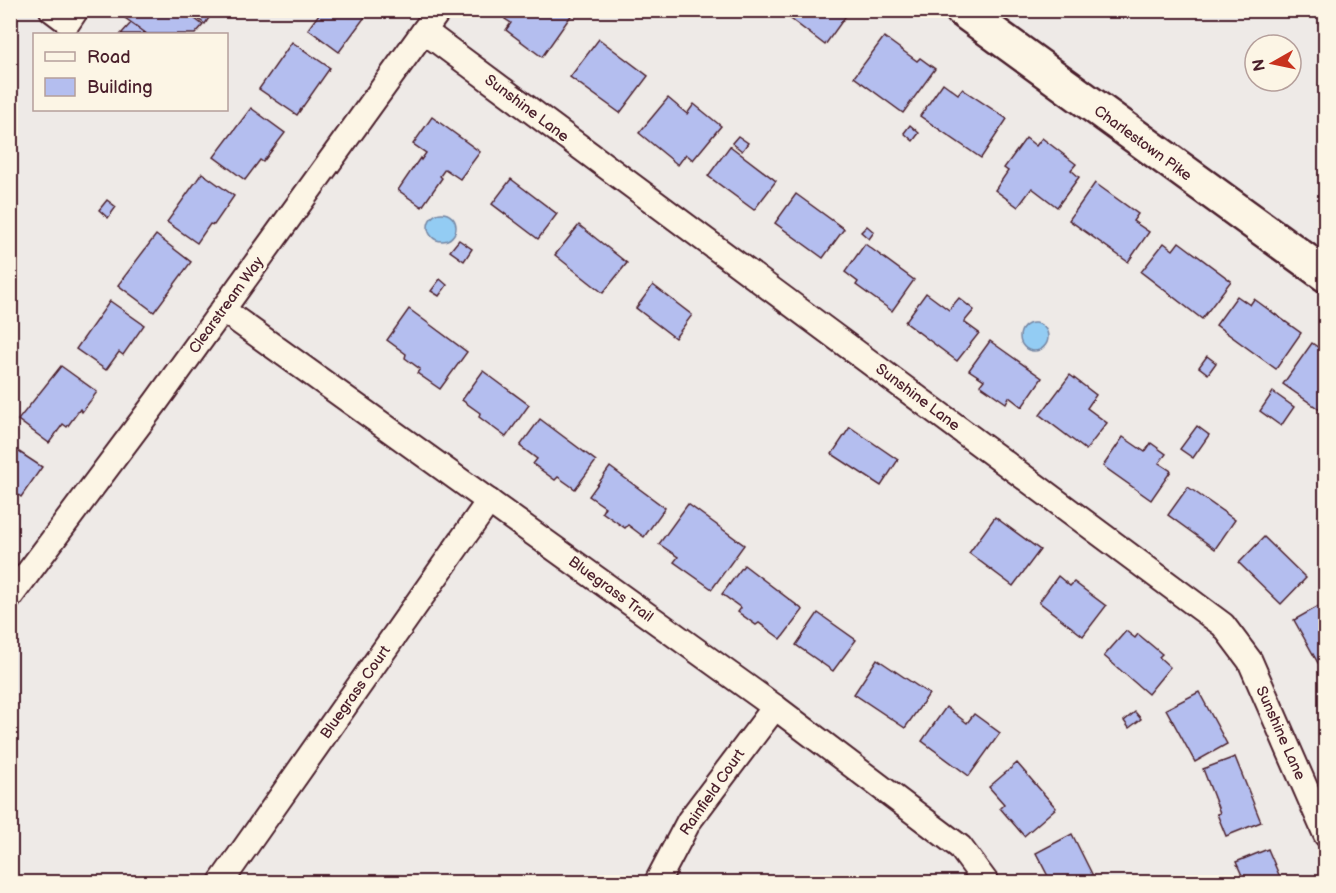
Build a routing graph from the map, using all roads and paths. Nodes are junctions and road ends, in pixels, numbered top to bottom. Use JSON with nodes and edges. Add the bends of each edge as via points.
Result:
{"nodes":[{"id":1,"x":52,"y":10,"type":"edge"},
{"id":2,"x":76,"y":10,"type":"edge"},
{"id":3,"x":439,"y":10,"type":"edge"},
{"id":4,"x":962,"y":10,"type":"edge"},
{"id":5,"x":424,"y":31,"type":"junction"},
{"id":6,"x":1326,"y":275,"type":"edge"},
{"id":7,"x":223,"y":310,"type":"junction"},
{"id":8,"x":489,"y":501,"type":"junction"},
{"id":9,"x":10,"y":597,"type":"edge"},
{"id":10,"x":775,"y":707,"type":"junction"},
{"id":11,"x":1326,"y":835,"type":"edge"},
{"id":12,"x":222,"y":882,"type":"edge"},
{"id":13,"x":657,"y":882,"type":"edge"},
{"id":14,"x":986,"y":882,"type":"edge"}],
"edges":[{"from":1,"to":2,"type":"street","via":[[68,22]]},
{"from":3,"to":5,"type":"street","name":"Clearstream Way"},
{"from":4,"to":6,"type":"street","name":"Charlestown Pike"},
{"from":5,"to":7,"type":"street","name":"Clearstream Way"},
{"from":5,"to":11,"type":"street","name":"Sunshine Lane","via":[[1223,626],[1250,661]]},
{"from":7,"to":8,"type":"street","name":"Bluegrass Trail"},
{"from":7,"to":9,"type":"street","name":"Clearstream Way"},
{"from":8,"to":10,"type":"street","name":"Bluegrass Trail"},
{"from":8,"to":12,"type":"street","name":"Bluegrass Court"},
{"from":10,"to":13,"type":"street","name":"Rainfield Court","via":[[689,821]]},
{"from":10,"to":14,"type":"street","name":"Bluegrass Trail","via":[[960,847]]}]}
